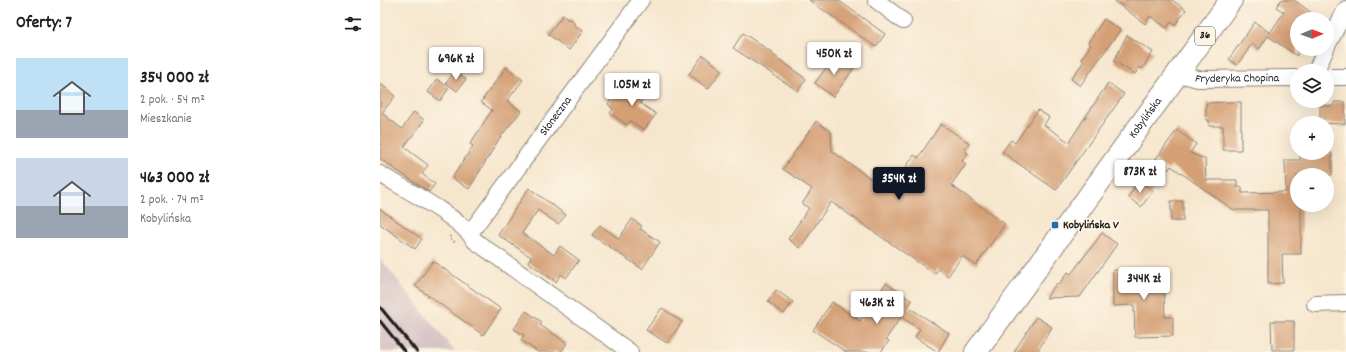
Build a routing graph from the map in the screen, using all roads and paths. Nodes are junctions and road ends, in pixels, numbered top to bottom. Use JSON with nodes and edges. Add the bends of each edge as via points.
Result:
{"nodes":[{"id":1,"x":641,"y":0,"type":"edge"},
{"id":2,"x":876,"y":0,"type":"edge"},
{"id":3,"x":1231,"y":0,"type":"edge"},
{"id":4,"x":1346,"y":9,"type":"edge"},
{"id":5,"x":903,"y":21,"type":"dead end"},
{"id":6,"x":1334,"y":32,"type":"edge"},
{"id":7,"x":1179,"y":71,"type":"junction"},
{"id":8,"x":1334,"y":77,"type":"edge"},
{"id":9,"x":1346,"y":77,"type":"edge"},
{"id":10,"x":1290,"y":78,"type":"edge"},
{"id":11,"x":380,"y":174,"type":"edge"},
{"id":12,"x":470,"y":233,"type":"junction"},
{"id":13,"x":1346,"y":303,"type":"edge"},
{"id":14,"x":1315,"y":304,"type":"dead end"},
{"id":15,"x":630,"y":352,"type":"edge"},
{"id":16,"x":976,"y":352,"type":"edge"}],
"edges":[{"from":1,"to":12,"type":"street","name":"Słoneczna"},
{"from":2,"to":5,"type":"street"},
{"from":3,"to":7,"type":"main road","name":"Kobylińska","number":"36"},
{"from":4,"to":6,"type":"street"},
{"from":7,"to":10,"type":"street","name":"Fryderyka Chopina","via":[[1198,79]]},
{"from":7,"to":16,"type":"main road","name":"Kobylińska","number":"36"},
{"from":8,"to":9,"type":"street"},
{"from":11,"to":12,"type":"street","via":[[430,204]]},
{"from":12,"to":15,"type":"street","via":[[476,241]]},
{"from":13,"to":14,"type":"street"}]}
